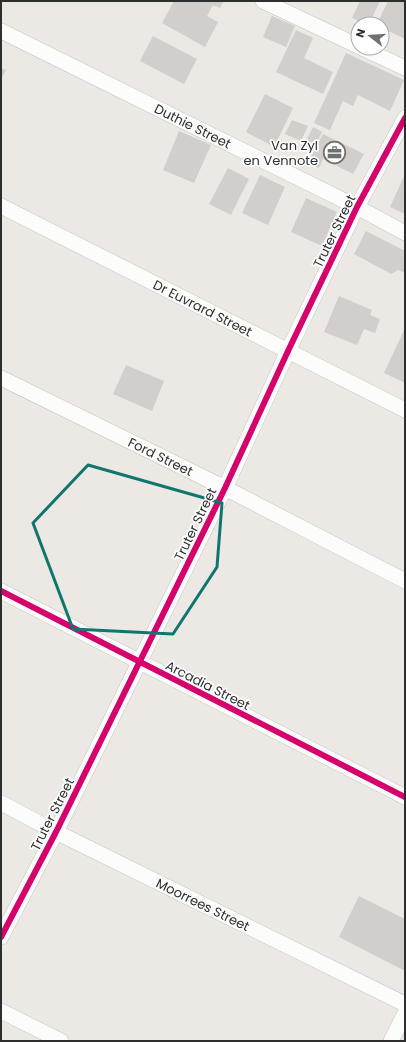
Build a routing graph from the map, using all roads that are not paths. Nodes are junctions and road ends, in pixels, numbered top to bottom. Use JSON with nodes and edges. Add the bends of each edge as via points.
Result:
{"nodes":[{"id":1,"x":262,"y":1,"type":"edge"},
{"id":2,"x":1,"y":31,"type":"edge"},
{"id":3,"x":350,"y":42,"type":"edge"},
{"id":4,"x":379,"y":56,"type":"edge"},
{"id":5,"x":405,"y":68,"type":"edge"},
{"id":6,"x":405,"y":118,"type":"edge"},
{"id":7,"x":1,"y":206,"type":"edge"},
{"id":8,"x":357,"y":207,"type":"junction"},
{"id":9,"x":405,"y":234,"type":"edge"},
{"id":10,"x":288,"y":351,"type":"junction"},
{"id":11,"x":1,"y":378,"type":"edge"},
{"id":12,"x":405,"y":410,"type":"edge"},
{"id":13,"x":225,"y":488,"type":"junction"},
{"id":14,"x":405,"y":581,"type":"edge"},
{"id":15,"x":1,"y":591,"type":"edge"},
{"id":16,"x":139,"y":662,"type":"junction"},
{"id":17,"x":405,"y":797,"type":"edge"},
{"id":18,"x":1,"y":803,"type":"edge"},
{"id":19,"x":56,"y":832,"type":"junction"},
{"id":20,"x":1,"y":938,"type":"edge"},
{"id":21,"x":405,"y":1004,"type":"edge"},
{"id":22,"x":1,"y":1011,"type":"edge"},
{"id":23,"x":405,"y":1012,"type":"edge"},
{"id":24,"x":61,"y":1041,"type":"edge"},
{"id":25,"x":391,"y":1041,"type":"edge"}],
"edges":[{"from":1,"to":3,"type":"street"},
{"from":2,"to":8,"type":"street","name":"Duthie Street"},
{"from":4,"to":5,"type":"street"},
{"from":6,"to":8,"type":"street","name":"Truter Street"},
{"from":7,"to":10,"type":"street","name":"Dr Euvrard Street"},
{"from":8,"to":9,"type":"street","name":"Duthie Street"},
{"from":8,"to":10,"type":"street","name":"Truter Street"},
{"from":10,"to":12,"type":"street","name":"Dr Euvrard Street"},
{"from":10,"to":13,"type":"street","name":"Truter Street"},
{"from":11,"to":13,"type":"street","name":"Ford Street"},
{"from":13,"to":14,"type":"street","name":"Ford Street"},
{"from":13,"to":16,"type":"street","name":"Truter Street"},
{"from":15,"to":16,"type":"street","name":"Arcadia Street"},
{"from":16,"to":17,"type":"street","name":"Arcadia Street"},
{"from":16,"to":19,"type":"street","name":"Truter Street"},
{"from":18,"to":19,"type":"street","name":"Moorrees Street"},
{"from":19,"to":20,"type":"street","name":"Truter Street"},
{"from":19,"to":21,"type":"street","name":"Moorrees Street"},
{"from":22,"to":24,"type":"street"},
{"from":23,"to":25,"type":"street"}]}
